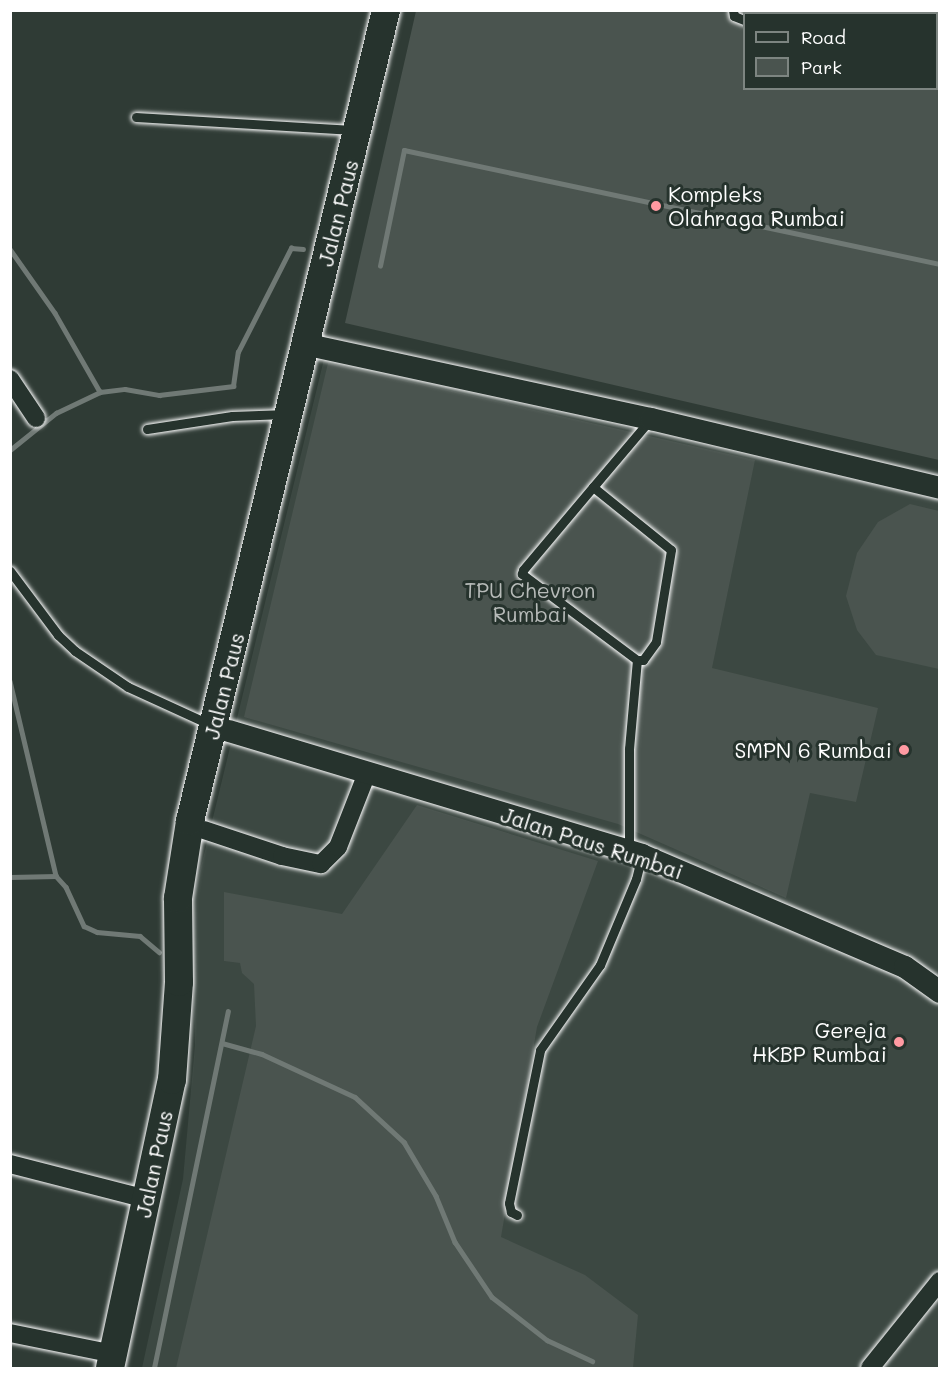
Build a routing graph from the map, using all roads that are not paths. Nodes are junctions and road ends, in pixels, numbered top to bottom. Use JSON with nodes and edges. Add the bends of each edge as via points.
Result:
{"nodes":[{"id":1,"x":386,"y":10,"type":"edge"},
{"id":2,"x":397,"y":10,"type":"edge"},
{"id":3,"x":733,"y":10,"type":"edge"},
{"id":4,"x":743,"y":20,"type":"edge"},
{"id":5,"x":136,"y":117,"type":"dead end"},
{"id":6,"x":358,"y":130,"type":"junction"},
{"id":7,"x":313,"y":346,"type":"junction"},
{"id":8,"x":10,"y":379,"type":"edge"},
{"id":9,"x":17,"y":400,"type":"edge"},
{"id":10,"x":291,"y":414,"type":"junction"},
{"id":11,"x":36,"y":418,"type":"dead end"},
{"id":12,"x":651,"y":419,"type":"junction"},
{"id":13,"x":147,"y":429,"type":"dead end"},
{"id":14,"x":593,"y":487,"type":"junction"},
{"id":15,"x":939,"y":488,"type":"edge"},
{"id":16,"x":10,"y":572,"type":"edge"},
{"id":17,"x":637,"y":660,"type":"junction"},
{"id":18,"x":222,"y":728,"type":"junction"},
{"id":19,"x":367,"y":773,"type":"junction"},
{"id":20,"x":204,"y":830,"type":"junction"},
{"id":21,"x":635,"y":853,"type":"junction"},
{"id":22,"x":939,"y":992,"type":"edge"},
{"id":23,"x":10,"y":1164,"type":"edge"},
{"id":24,"x":146,"y":1199,"type":"junction"},
{"id":25,"x":517,"y":1215,"type":"dead end"},
{"id":26,"x":939,"y":1281,"type":"edge"},
{"id":27,"x":10,"y":1333,"type":"edge"},
{"id":28,"x":116,"y":1364,"type":"edge"},
{"id":29,"x":870,"y":1368,"type":"edge"}],
"edges":[{"from":1,"to":6,"type":"main road","name":"Jalan Paus"},
{"from":2,"to":7,"type":"main road","name":"Jalan Paus"},
{"from":3,"to":4,"type":"lane","via":[[734,16]]},
{"from":5,"to":6,"type":"lane"},
{"from":6,"to":7,"type":"main road","name":"Jalan Paus"},
{"from":7,"to":10,"type":"main road","name":"Jalan Paus"},
{"from":7,"to":12,"type":"street"},
{"from":7,"to":18,"type":"main road","name":"Jalan Paus"},
{"from":8,"to":9,"type":"street"},
{"from":9,"to":11,"type":"street"},
{"from":10,"to":13,"type":"lane","via":[[232,416]]},
{"from":10,"to":18,"type":"main road","name":"Jalan Paus"},
{"from":12,"to":14,"type":"lane"},
{"from":12,"to":15,"type":"street"},
{"from":14,"to":17,"type":"lane","via":[[671,550],[656,642],[643,660]]},
{"from":14,"to":17,"type":"lane","via":[[522,574]]},
{"from":16,"to":18,"type":"lane","via":[[75,651],[155,701]]},
{"from":17,"to":21,"type":"lane","via":[[629,749]]},
{"from":18,"to":19,"type":"street","name":"Jalan Paus Rumbai"},
{"from":18,"to":20,"type":"main road","name":"Jalan Paus"},
{"from":18,"to":24,"type":"main road","name":"Jalan Paus","via":[[190,821],[178,898],[180,964],[172,1080]]},
{"from":19,"to":20,"type":"street","via":[[338,848],[321,864],[282,856]]},
{"from":19,"to":21,"type":"street","name":"Jalan Paus Rumbai"},
{"from":20,"to":28,"type":"main road","name":"Jalan Paus","via":[[193,902],[194,983],[187,1080]]},
{"from":21,"to":22,"type":"street","name":"Jalan Paus Rumbai","via":[[905,967]]},
{"from":21,"to":25,"type":"lane","via":[[600,965],[548,1033],[540,1050],[509,1203],[511,1212]]},
{"from":23,"to":24,"type":"street"},
{"from":24,"to":28,"type":"main road","name":"Jalan Paus"},
{"from":26,"to":29,"type":"street"},
{"from":27,"to":28,"type":"street"}]}
